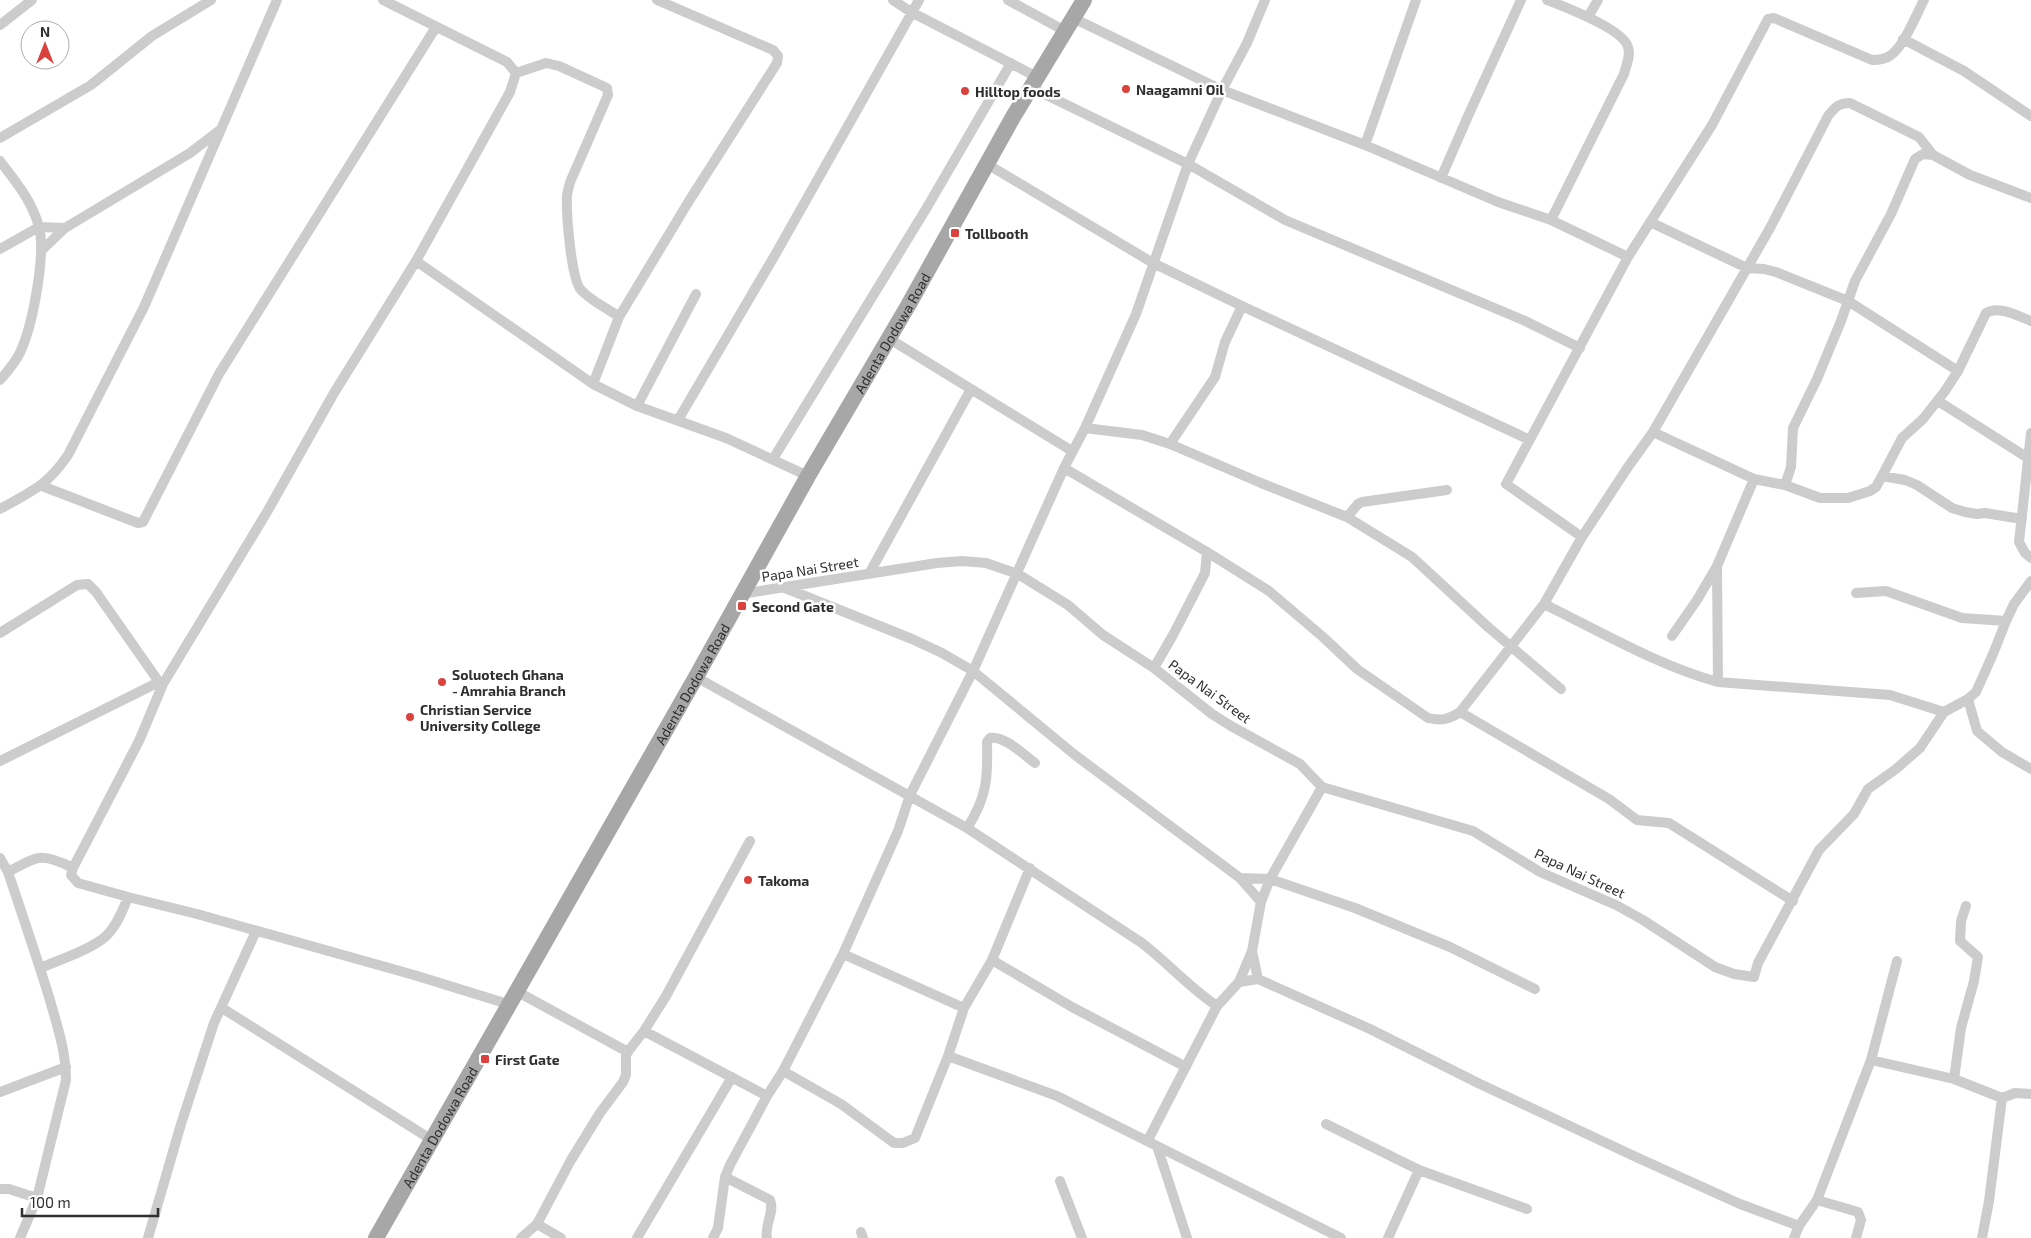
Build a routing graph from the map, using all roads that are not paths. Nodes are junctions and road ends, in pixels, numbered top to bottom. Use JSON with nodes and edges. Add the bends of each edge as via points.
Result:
{"nodes":[{"id":1,"x":32,"y":0,"type":"edge"},
{"id":2,"x":211,"y":0,"type":"edge"},
{"id":3,"x":277,"y":0,"type":"edge"},
{"id":4,"x":383,"y":0,"type":"edge"},
{"id":5,"x":657,"y":0,"type":"edge"},
{"id":6,"x":893,"y":0,"type":"edge"},
{"id":7,"x":918,"y":0,"type":"edge"},
{"id":8,"x":1008,"y":0,"type":"edge"},
{"id":9,"x":1084,"y":0,"type":"edge"},
{"id":10,"x":1265,"y":0,"type":"edge"},
{"id":11,"x":1416,"y":0,"type":"edge"},
{"id":12,"x":1521,"y":0,"type":"edge"},
{"id":13,"x":1547,"y":0,"type":"edge"},
{"id":14,"x":1598,"y":0,"type":"edge"},
{"id":15,"x":1924,"y":0,"type":"edge"},
{"id":16,"x":911,"y":12,"type":"junction"},
{"id":17,"x":1588,"y":17,"type":"junction"},
{"id":18,"x":0,"y":25,"type":"edge"},
{"id":19,"x":1069,"y":25,"type":"junction"},
{"id":20,"x":436,"y":27,"type":"junction"},
{"id":21,"x":1903,"y":39,"type":"junction"},
{"id":22,"x":1010,"y":63,"type":"junction"},
{"id":23,"x":516,"y":74,"type":"junction"},
{"id":24,"x":1034,"y":82,"type":"junction"},
{"id":25,"x":1222,"y":90,"type":"junction"},
{"id":26,"x":2031,"y":116,"type":"edge"},
{"id":27,"x":221,"y":129,"type":"junction"},
{"id":28,"x":0,"y":138,"type":"edge"},
{"id":29,"x":1365,"y":145,"type":"junction"},
{"id":30,"x":190,"y":153,"type":"junction"},
{"id":31,"x":1933,"y":155,"type":"junction"},
{"id":32,"x":0,"y":161,"type":"edge"},
{"id":33,"x":206,"y":163,"type":"junction"},
{"id":34,"x":987,"y":164,"type":"junction"},
{"id":35,"x":1188,"y":164,"type":"junction"},
{"id":36,"x":1441,"y":178,"type":"junction"},
{"id":37,"x":2031,"y":198,"type":"edge"},
{"id":38,"x":1552,"y":220,"type":"junction"},
{"id":39,"x":1650,"y":222,"type":"junction"},
{"id":40,"x":39,"y":227,"type":"junction"},
{"id":41,"x":65,"y":228,"type":"junction"},
{"id":42,"x":0,"y":249,"type":"edge"},
{"id":43,"x":41,"y":251,"type":"junction"},
{"id":44,"x":1628,"y":257,"type":"junction"},
{"id":45,"x":416,"y":261,"type":"junction"},
{"id":46,"x":1153,"y":263,"type":"junction"},
{"id":47,"x":1747,"y":268,"type":"junction"},
{"id":48,"x":696,"y":294,"type":"dead end"},
{"id":49,"x":1848,"y":301,"type":"junction"},
{"id":50,"x":1242,"y":306,"type":"junction"},
{"id":51,"x":619,"y":317,"type":"junction"},
{"id":52,"x":2031,"y":321,"type":"edge"},
{"id":53,"x":888,"y":338,"type":"junction"},
{"id":54,"x":1580,"y":348,"type":"junction"},
{"id":55,"x":1958,"y":371,"type":"junction"},
{"id":56,"x":0,"y":380,"type":"edge"},
{"id":57,"x":593,"y":384,"type":"junction"},
{"id":58,"x":971,"y":389,"type":"junction"},
{"id":59,"x":1938,"y":401,"type":"junction"},
{"id":60,"x":637,"y":406,"type":"junction"},
{"id":61,"x":678,"y":420,"type":"junction"},
{"id":62,"x":1085,"y":428,"type":"junction"},
{"id":63,"x":1653,"y":432,"type":"junction"},
{"id":64,"x":2031,"y":433,"type":"edge"},
{"id":65,"x":1530,"y":440,"type":"junction"},
{"id":66,"x":1170,"y":444,"type":"junction"},
{"id":67,"x":1072,"y":451,"type":"junction"},
{"id":68,"x":2028,"y":458,"type":"junction"},
{"id":69,"x":774,"y":459,"type":"junction"},
{"id":70,"x":1064,"y":468,"type":"junction"},
{"id":71,"x":808,"y":476,"type":"junction"},
{"id":72,"x":1882,"y":476,"type":"junction"},
{"id":73,"x":1754,"y":479,"type":"junction"},
{"id":74,"x":1785,"y":485,"type":"junction"},
{"id":75,"x":42,"y":486,"type":"junction"},
{"id":76,"x":1447,"y":490,"type":"dead end"},
{"id":77,"x":0,"y":509,"type":"edge"},
{"id":78,"x":1347,"y":516,"type":"junction"},
{"id":79,"x":2022,"y":519,"type":"junction"},
{"id":80,"x":1582,"y":537,"type":"junction"},
{"id":81,"x":1207,"y":552,"type":"junction"},
{"id":82,"x":2031,"y":558,"type":"edge"},
{"id":83,"x":1224,"y":563,"type":"junction"},
{"id":84,"x":1717,"y":566,"type":"junction"},
{"id":85,"x":1205,"y":573,"type":"junction"},
{"id":86,"x":869,"y":574,"type":"junction"},
{"id":87,"x":1018,"y":574,"type":"junction"},
{"id":88,"x":2031,"y":581,"type":"edge"},
{"id":89,"x":784,"y":587,"type":"junction"},
{"id":90,"x":1856,"y":592,"type":"dead end"},
{"id":91,"x":741,"y":594,"type":"junction"},
{"id":92,"x":1544,"y":604,"type":"junction"},
{"id":93,"x":2006,"y":621,"type":"junction"},
{"id":94,"x":0,"y":633,"type":"edge"},
{"id":95,"x":1672,"y":636,"type":"dead end"},
{"id":96,"x":1511,"y":646,"type":"junction"},
{"id":97,"x":1154,"y":668,"type":"junction"},
{"id":98,"x":973,"y":671,"type":"junction"},
{"id":99,"x":696,"y":677,"type":"junction"},
{"id":100,"x":1718,"y":682,"type":"junction"},
{"id":101,"x":161,"y":683,"type":"junction"},
{"id":102,"x":1560,"y":689,"type":"dead end"},
{"id":103,"x":1968,"y":699,"type":"junction"},
{"id":104,"x":1460,"y":712,"type":"junction"},
{"id":105,"x":1944,"y":712,"type":"junction"},
{"id":106,"x":0,"y":761,"type":"edge"},
{"id":107,"x":1035,"y":763,"type":"dead end"},
{"id":108,"x":2030,"y":766,"type":"edge"},
{"id":109,"x":1322,"y":787,"type":"junction"},
{"id":110,"x":910,"y":795,"type":"junction"},
{"id":111,"x":967,"y":828,"type":"junction"},
{"id":112,"x":750,"y":841,"type":"dead end"},
{"id":113,"x":0,"y":858,"type":"edge"},
{"id":114,"x":73,"y":868,"type":"junction"},
{"id":115,"x":1030,"y":868,"type":"junction"},
{"id":116,"x":8,"y":872,"type":"junction"},
{"id":117,"x":1240,"y":878,"type":"junction"},
{"id":118,"x":1270,"y":879,"type":"junction"},
{"id":119,"x":128,"y":897,"type":"junction"},
{"id":120,"x":1793,"y":901,"type":"junction"},
{"id":121,"x":1261,"y":902,"type":"junction"},
{"id":122,"x":1966,"y":906,"type":"dead end"},
{"id":123,"x":256,"y":931,"type":"junction"},
{"id":124,"x":1252,"y":951,"type":"junction"},
{"id":125,"x":843,"y":954,"type":"junction"},
{"id":126,"x":992,"y":960,"type":"junction"},
{"id":127,"x":1897,"y":961,"type":"dead end"},
{"id":128,"x":40,"y":968,"type":"junction"},
{"id":129,"x":1258,"y":979,"type":"junction"},
{"id":130,"x":1239,"y":982,"type":"junction"},
{"id":131,"x":1535,"y":989,"type":"dead end"},
{"id":132,"x":512,"y":998,"type":"junction"},
{"id":133,"x":1217,"y":1006,"type":"junction"},
{"id":134,"x":222,"y":1008,"type":"junction"},
{"id":135,"x":964,"y":1008,"type":"junction"},
{"id":136,"x":644,"y":1031,"type":"junction"},
{"id":137,"x":628,"y":1052,"type":"junction"},
{"id":138,"x":948,"y":1056,"type":"junction"},
{"id":139,"x":1870,"y":1060,"type":"junction"},
{"id":140,"x":66,"y":1067,"type":"junction"},
{"id":141,"x":1186,"y":1067,"type":"junction"},
{"id":142,"x":783,"y":1071,"type":"junction"},
{"id":143,"x":732,"y":1077,"type":"junction"},
{"id":144,"x":1954,"y":1079,"type":"junction"},
{"id":145,"x":0,"y":1092,"type":"edge"},
{"id":146,"x":2031,"y":1094,"type":"edge"},
{"id":147,"x":767,"y":1096,"type":"junction"},
{"id":148,"x":2002,"y":1098,"type":"junction"},
{"id":149,"x":1326,"y":1124,"type":"dead end"},
{"id":150,"x":432,"y":1140,"type":"junction"},
{"id":151,"x":1148,"y":1140,"type":"junction"},
{"id":152,"x":1158,"y":1146,"type":"junction"},
{"id":153,"x":1419,"y":1170,"type":"junction"},
{"id":154,"x":725,"y":1177,"type":"junction"},
{"id":155,"x":1060,"y":1181,"type":"dead end"},
{"id":156,"x":0,"y":1189,"type":"edge"},
{"id":157,"x":37,"y":1198,"type":"junction"},
{"id":158,"x":1818,"y":1200,"type":"junction"},
{"id":159,"x":1527,"y":1209,"type":"dead end"},
{"id":160,"x":537,"y":1224,"type":"junction"},
{"id":161,"x":1799,"y":1226,"type":"junction"},
{"id":162,"x":20,"y":1238,"type":"edge"},
{"id":163,"x":148,"y":1238,"type":"edge"},
{"id":164,"x":376,"y":1238,"type":"edge"},
{"id":165,"x":521,"y":1238,"type":"edge"},
{"id":166,"x":560,"y":1238,"type":"edge"},
{"id":167,"x":637,"y":1238,"type":"edge"},
{"id":168,"x":713,"y":1238,"type":"edge"},
{"id":169,"x":767,"y":1238,"type":"edge"},
{"id":170,"x":1082,"y":1238,"type":"edge"},
{"id":171,"x":1186,"y":1238,"type":"edge"},
{"id":172,"x":1341,"y":1238,"type":"edge"},
{"id":173,"x":1388,"y":1238,"type":"edge"},
{"id":174,"x":1794,"y":1238,"type":"edge"},
{"id":175,"x":1856,"y":1238,"type":"edge"},
{"id":176,"x":1982,"y":1238,"type":"edge"}],
"edges":[{"from":1,"to":18,"type":"street"},
{"from":2,"to":28,"type":"street","via":[[152,36],[91,85]]},
{"from":3,"to":27,"type":"street"},
{"from":4,"to":20,"type":"street"},
{"from":5,"to":51,"type":"street","via":[[773,50],[778,56],[777,63]]},
{"from":6,"to":16,"type":"street"},
{"from":7,"to":16,"type":"street"},
{"from":8,"to":19,"type":"street"},
{"from":9,"to":19,"type":"main road","name":"Adenta Dodowa Road"},
{"from":10,"to":25,"type":"street"},
{"from":11,"to":29,"type":"street"},
{"from":12,"to":36,"type":"street"},
{"from":13,"to":17,"type":"street"},
{"from":14,"to":17,"type":"street"},
{"from":15,"to":21,"type":"street"},
{"from":16,"to":22,"type":"street"},
{"from":16,"to":61,"type":"street","via":[[780,247]]},
{"from":17,"to":38,"type":"street","via":[[1624,38],[1628,45],[1628,60]]},
{"from":19,"to":24,"type":"main road","name":"Adenta Dodowa Road"},
{"from":19,"to":25,"type":"street"},
{"from":20,"to":23,"type":"street","via":[[506,62]]},
{"from":20,"to":75,"type":"street","via":[[219,374],[144,522],[138,523]]},
{"from":21,"to":26,"type":"street","via":[[1964,71]]},
{"from":21,"to":39,"type":"street","via":[[1890,56],[1872,60],[1774,18],[1768,20],[1712,125]]},
{"from":22,"to":24,"type":"street"},
{"from":22,"to":69,"type":"street","via":[[926,209]]},
{"from":23,"to":45,"type":"street","via":[[510,92]]},
{"from":23,"to":51,"type":"street","via":[[546,63],[607,88],[608,94],[571,180],[567,206],[577,283],[588,296]]},
{"from":24,"to":34,"type":"main road","name":"Adenta Dodowa Road"},
{"from":24,"to":35,"type":"street"},
{"from":25,"to":29,"type":"street"},
{"from":25,"to":35,"type":"street"},
{"from":27,"to":30,"type":"street"},
{"from":27,"to":33,"type":"street"},
{"from":29,"to":36,"type":"street"},
{"from":30,"to":33,"type":"street"},
{"from":30,"to":41,"type":"street"},
{"from":31,"to":37,"type":"street","via":[[1970,175]]},
{"from":31,"to":47,"type":"street","via":[[1912,133],[1850,103],[1842,103],[1828,116]]},
{"from":31,"to":49,"type":"street","via":[[1923,154],[1914,159]]},
{"from":32,"to":40,"type":"street","via":[[29,199]]},
{"from":33,"to":75,"type":"street","via":[[140,316],[68,455]]},
{"from":34,"to":46,"type":"street"},
{"from":34,"to":53,"type":"main road","name":"Adenta Dodowa Road"},
{"from":35,"to":46,"type":"street"},
{"from":35,"to":54,"type":"street","via":[[1285,220],[1523,320]]},
{"from":36,"to":38,"type":"street"},
{"from":38,"to":44,"type":"street"},
{"from":39,"to":44,"type":"street"},
{"from":39,"to":47,"type":"street"},
{"from":40,"to":41,"type":"street"},
{"from":40,"to":42,"type":"street"},
{"from":40,"to":43,"type":"street"},
{"from":41,"to":43,"type":"street"},
{"from":43,"to":56,"type":"street","via":[[25,341]]},
{"from":44,"to":54,"type":"street"},
{"from":45,"to":57,"type":"street"},
{"from":45,"to":101,"type":"street"},
{"from":46,"to":50,"type":"street"},
{"from":46,"to":62,"type":"street","via":[[1136,314]]},
{"from":47,"to":49,"type":"street","via":[[1776,272]]},
{"from":47,"to":63,"type":"street"},
{"from":48,"to":60,"type":"street"},
{"from":49,"to":55,"type":"street"},
{"from":49,"to":74,"type":"street","via":[[1793,428],[1791,468]]},
{"from":50,"to":65,"type":"street"},
{"from":50,"to":66,"type":"street","via":[[1225,342],[1215,377]]},
{"from":51,"to":57,"type":"street"},
{"from":52,"to":55,"type":"street","via":[[1998,310],[1986,313]]},
{"from":53,"to":58,"type":"street"},
{"from":53,"to":71,"type":"main road","name":"Adenta Dodowa Road"},
{"from":54,"to":65,"type":"street"},
{"from":55,"to":59,"type":"street"},
{"from":57,"to":60,"type":"street"},
{"from":58,"to":67,"type":"street"},
{"from":58,"to":86,"type":"street"},
{"from":59,"to":68,"type":"street"},
{"from":59,"to":72,"type":"street","via":[[1902,438]]},
{"from":60,"to":61,"type":"street"},
{"from":61,"to":69,"type":"street"},
{"from":62,"to":66,"type":"street","via":[[1142,435]]},
{"from":62,"to":67,"type":"street"},
{"from":63,"to":73,"type":"street"},
{"from":63,"to":80,"type":"street"},
{"from":64,"to":68,"type":"street"},
{"from":65,"to":80,"type":"street","via":[[1506,485]]},
{"from":66,"to":78,"type":"street"},
{"from":67,"to":70,"type":"street"},
{"from":68,"to":79,"type":"street"},
{"from":69,"to":71,"type":"street"},
{"from":70,"to":81,"type":"street"},
{"from":70,"to":87,"type":"street"},
{"from":71,"to":91,"type":"main road","name":"Adenta Dodowa Road"},
{"from":72,"to":74,"type":"street","via":[[1870,491],[1848,498],[1820,498]]},
{"from":72,"to":79,"type":"street","via":[[1917,485],[1959,510]]},
{"from":73,"to":74,"type":"street"},
{"from":73,"to":84,"type":"street"},
{"from":75,"to":77,"type":"street"},
{"from":76,"to":78,"type":"street","via":[[1362,502]]},
{"from":78,"to":96,"type":"street","via":[[1412,557]]},
{"from":79,"to":82,"type":"street","via":[[2019,542]]},
{"from":80,"to":92,"type":"street"},
{"from":81,"to":83,"type":"street"},
{"from":81,"to":85,"type":"street"},
{"from":83,"to":85,"type":"street"},
{"from":83,"to":104,"type":"street","via":[[1269,591],[1357,668],[1428,718],[1446,720]]},
{"from":84,"to":95,"type":"street"},
{"from":84,"to":100,"type":"street"},
{"from":85,"to":97,"type":"street"},
{"from":86,"to":87,"type":"street","name":"Papa Nai Street","via":[[962,561],[986,563]]},
{"from":86,"to":89,"type":"street","name":"Papa Nai Street"},
{"from":87,"to":97,"type":"street","name":"Papa Nai Street","via":[[1054,595],[1103,635]]},
{"from":87,"to":98,"type":"street"},
{"from":88,"to":93,"type":"street"},
{"from":89,"to":91,"type":"street","name":"Papa Nai Street"},
{"from":89,"to":98,"type":"street","via":[[905,635]]},
{"from":90,"to":93,"type":"street","via":[[1886,591],[1962,618]]},
{"from":91,"to":99,"type":"main road","name":"Adenta Dodowa Road"},
{"from":92,"to":96,"type":"street"},
{"from":92,"to":100,"type":"street","via":[[1678,669]]},
{"from":93,"to":103,"type":"street","via":[[1976,692]]},
{"from":94,"to":101,"type":"street","via":[[77,584],[88,584]]},
{"from":96,"to":102,"type":"street"},
{"from":96,"to":104,"type":"street"},
{"from":97,"to":109,"type":"street","name":"Papa Nai Street","via":[[1231,726],[1300,764]]},
{"from":98,"to":110,"type":"street"},
{"from":98,"to":117,"type":"street","via":[[1075,756]]},
{"from":99,"to":110,"type":"street"},
{"from":99,"to":132,"type":"main road","name":"Adenta Dodowa Road"},
{"from":100,"to":105,"type":"street","via":[[1890,695]]},
{"from":101,"to":106,"type":"street"},
{"from":101,"to":114,"type":"street","via":[[139,741]]},
{"from":103,"to":105,"type":"street"},
{"from":103,"to":108,"type":"street","via":[[1977,731],[2002,752]]},
{"from":104,"to":120,"type":"street","via":[[1610,799],[1637,820],[1670,823]]},
{"from":105,"to":120,"type":"street","via":[[1920,748],[1868,790],[1854,814],[1819,850]]},
{"from":107,"to":111,"type":"street","via":[[1002,740],[990,738],[987,742],[988,779],[977,813]]},
{"from":109,"to":118,"type":"street"},
{"from":109,"to":120,"type":"street","name":"Papa Nai Street","via":[[1473,831],[1540,872],[1616,905],[1716,967],[1734,974],[1754,977],[1758,963]]},
{"from":110,"to":111,"type":"street"},
{"from":110,"to":125,"type":"street","via":[[898,831]]},
{"from":111,"to":115,"type":"street"},
{"from":112,"to":136,"type":"street"},
{"from":113,"to":116,"type":"street"},
{"from":114,"to":116,"type":"street","via":[[42,856]]},
{"from":114,"to":119,"type":"street","via":[[71,875],[78,883]]},
{"from":115,"to":126,"type":"street"},
{"from":115,"to":133,"type":"street","via":[[1162,958],[1192,988]]},
{"from":116,"to":128,"type":"street"},
{"from":117,"to":118,"type":"street"},
{"from":117,"to":121,"type":"street"},
{"from":118,"to":121,"type":"street"},
{"from":118,"to":131,"type":"street","via":[[1355,908],[1450,947]]},
{"from":119,"to":123,"type":"street"},
{"from":119,"to":128,"type":"street","via":[[107,936]]},
{"from":121,"to":124,"type":"street"},
{"from":122,"to":144,"type":"street","via":[[1960,941],[1978,957],[1961,1028]]},
{"from":123,"to":132,"type":"street","via":[[414,975]]},
{"from":123,"to":134,"type":"street"},
{"from":124,"to":129,"type":"street"},
{"from":124,"to":130,"type":"street"},
{"from":125,"to":135,"type":"street"},
{"from":125,"to":142,"type":"street"},
{"from":126,"to":135,"type":"street"},
{"from":126,"to":141,"type":"street","via":[[1072,1007]]},
{"from":127,"to":139,"type":"street"},
{"from":128,"to":140,"type":"street","via":[[63,1044]]},
{"from":129,"to":130,"type":"street"},
{"from":129,"to":161,"type":"street","via":[[1636,1157],[1740,1204]]},
{"from":130,"to":133,"type":"street"},
{"from":132,"to":137,"type":"street"},
{"from":132,"to":150,"type":"main road","name":"Adenta Dodowa Road"},
{"from":133,"to":141,"type":"street"},
{"from":134,"to":150,"type":"street"},
{"from":134,"to":163,"type":"street","via":[[181,1124]]},
{"from":135,"to":138,"type":"street"},
{"from":136,"to":137,"type":"street"},
{"from":136,"to":143,"type":"street"},
{"from":137,"to":160,"type":"street","via":[[623,1082],[571,1160]]},
{"from":138,"to":142,"type":"street","via":[[915,1138],[903,1143],[894,1143],[841,1104]]},
{"from":138,"to":151,"type":"street","via":[[1057,1096]]},
{"from":139,"to":144,"type":"street"},
{"from":139,"to":158,"type":"street"},
{"from":140,"to":145,"type":"street"},
{"from":140,"to":157,"type":"street","via":[[66,1080]]},
{"from":141,"to":151,"type":"street"},
{"from":142,"to":147,"type":"street"},
{"from":143,"to":147,"type":"street"},
{"from":143,"to":167,"type":"street"},
{"from":144,"to":148,"type":"street"},
{"from":146,"to":148,"type":"street","via":[[2015,1093]]},
{"from":147,"to":154,"type":"street"},
{"from":148,"to":176,"type":"street"},
{"from":149,"to":153,"type":"street"},
{"from":150,"to":164,"type":"main road","name":"Adenta Dodowa Road"},
{"from":151,"to":152,"type":"street"},
{"from":152,"to":171,"type":"street"},
{"from":152,"to":172,"type":"street"},
{"from":153,"to":159,"type":"street"},
{"from":153,"to":173,"type":"street"},
{"from":154,"to":168,"type":"street","via":[[718,1228]]},
{"from":154,"to":169,"type":"street","via":[[770,1200],[772,1208]]},
{"from":155,"to":170,"type":"street"},
{"from":156,"to":157,"type":"street"},
{"from":157,"to":162,"type":"street"},
{"from":158,"to":161,"type":"street"},
{"from":158,"to":175,"type":"street","via":[[1858,1212],[1861,1220]]},
{"from":160,"to":165,"type":"street"},
{"from":160,"to":166,"type":"street"},
{"from":161,"to":174,"type":"street"}]}
